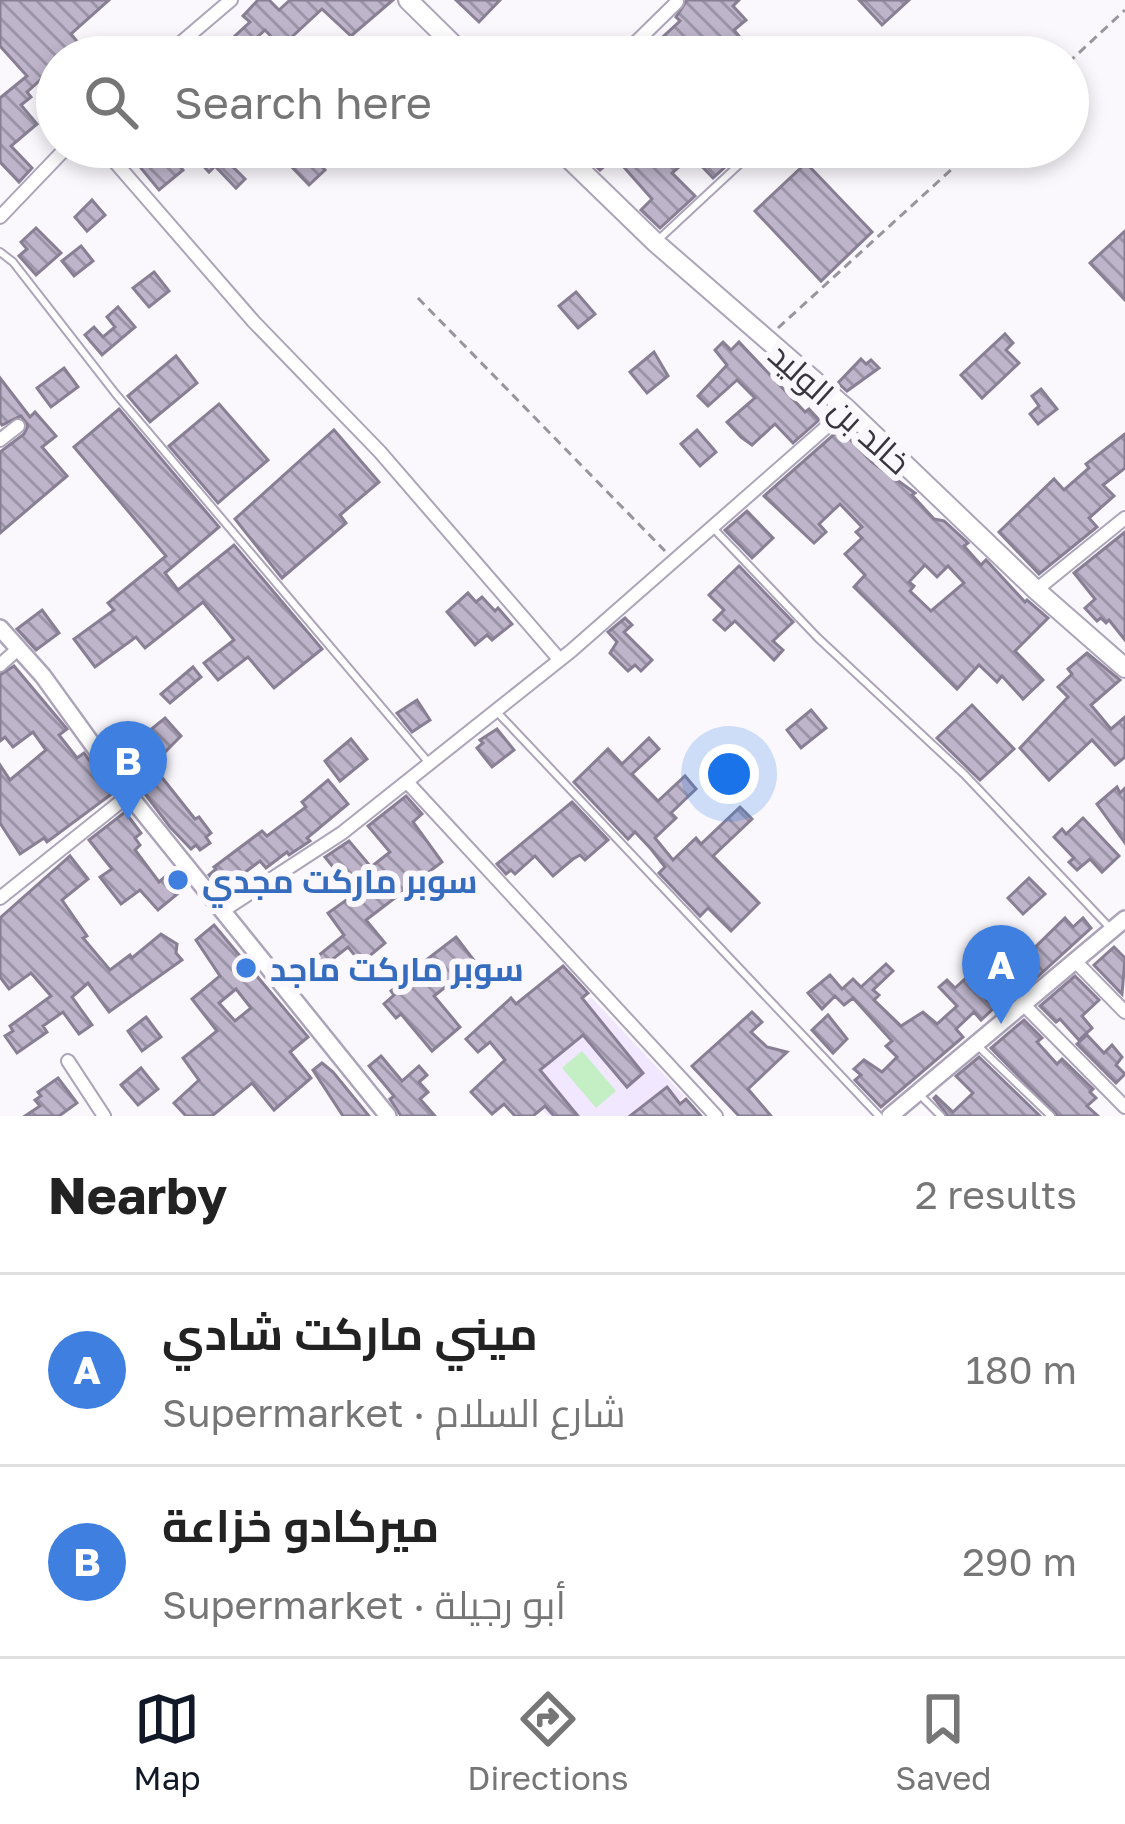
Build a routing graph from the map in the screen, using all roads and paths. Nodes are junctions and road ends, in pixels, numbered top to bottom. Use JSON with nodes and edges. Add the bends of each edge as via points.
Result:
{"nodes":[{"id":1,"x":231,"y":0,"type":"edge"},
{"id":2,"x":408,"y":0,"type":"edge"},
{"id":3,"x":677,"y":2,"type":"edge"},
{"id":4,"x":1125,"y":10,"type":"edge"},
{"id":5,"x":189,"y":36,"type":"edge"},
{"id":6,"x":445,"y":36,"type":"edge"},
{"id":7,"x":642,"y":36,"type":"edge"},
{"id":8,"x":1089,"y":43,"type":"edge"},
{"id":9,"x":47,"y":168,"type":"edge"},
{"id":10,"x":120,"y":168,"type":"edge"},
{"id":11,"x":579,"y":168,"type":"edge"},
{"id":12,"x":736,"y":168,"type":"edge"},
{"id":13,"x":953,"y":168,"type":"edge"},
{"id":14,"x":0,"y":217,"type":"edge"},
{"id":15,"x":656,"y":243,"type":"junction"},
{"id":16,"x":0,"y":252,"type":"edge"},
{"id":17,"x":418,"y":298,"type":"dead end"},
{"id":18,"x":765,"y":340,"type":"junction"},
{"id":19,"x":847,"y":409,"type":"junction"},
{"id":20,"x":18,"y":426,"type":"dead end"},
{"id":21,"x":0,"y":440,"type":"edge"},
{"id":22,"x":1125,"y":518,"type":"edge"},
{"id":23,"x":712,"y":528,"type":"junction"},
{"id":24,"x":675,"y":561,"type":"junction"},
{"id":25,"x":1036,"y":590,"type":"junction"},
{"id":26,"x":0,"y":628,"type":"edge"},
{"id":27,"x":18,"y":649,"type":"junction"},
{"id":28,"x":559,"y":659,"type":"junction"},
{"id":29,"x":0,"y":665,"type":"edge"},
{"id":30,"x":1124,"y":666,"type":"edge"},
{"id":31,"x":495,"y":709,"type":"junction"},
{"id":32,"x":429,"y":763,"type":"junction"},
{"id":33,"x":407,"y":782,"type":"junction"},
{"id":34,"x":129,"y":794,"type":"junction"},
{"id":35,"x":0,"y":898,"type":"edge"},
{"id":36,"x":224,"y":910,"type":"junction"},
{"id":37,"x":1119,"y":924,"type":"edge"},
{"id":38,"x":1074,"y":959,"type":"junction"},
{"id":39,"x":1022,"y":1003,"type":"junction"},
{"id":40,"x":1125,"y":1012,"type":"edge"},
{"id":41,"x":975,"y":1043,"type":"junction"},
{"id":42,"x":68,"y":1061,"type":"dead end"},
{"id":43,"x":917,"y":1093,"type":"junction"},
{"id":44,"x":1125,"y":1107,"type":"edge"},
{"id":45,"x":104,"y":1116,"type":"edge"},
{"id":46,"x":388,"y":1116,"type":"edge"},
{"id":47,"x":716,"y":1116,"type":"edge"},
{"id":48,"x":879,"y":1116,"type":"edge"},
{"id":49,"x":890,"y":1116,"type":"edge"},
{"id":50,"x":941,"y":1116,"type":"edge"},
{"id":51,"x":1051,"y":1116,"type":"edge"}],
"edges":[{"from":1,"to":5,"type":"street"},
{"from":2,"to":6,"type":"main road"},
{"from":3,"to":7,"type":"street"},
{"from":4,"to":8,"type":"path"},
{"from":9,"to":14,"type":"street"},
{"from":10,"to":28,"type":"street"},
{"from":11,"to":15,"type":"main road","name":"خالد بن الوليد"},
{"from":12,"to":15,"type":"lane"},
{"from":13,"to":18,"type":"path"},
{"from":15,"to":18,"type":"main road","name":"خالد بن الوليد"},
{"from":16,"to":32,"type":"lane"},
{"from":17,"to":24,"type":"path"},
{"from":18,"to":19,"type":"main road","name":"خالد بن الوليد"},
{"from":19,"to":23,"type":"street"},
{"from":19,"to":25,"type":"main road","name":"خالد بن الوليد"},
{"from":20,"to":21,"type":"street"},
{"from":22,"to":25,"type":"street"},
{"from":23,"to":24,"type":"street"},
{"from":23,"to":37,"type":"lane"},
{"from":24,"to":28,"type":"street"},
{"from":25,"to":30,"type":"main road","name":"خالد بن الوليد"},
{"from":26,"to":27,"type":"street"},
{"from":27,"to":29,"type":"street"},
{"from":27,"to":34,"type":"street"},
{"from":28,"to":31,"type":"street"},
{"from":31,"to":32,"type":"street"},
{"from":31,"to":48,"type":"lane"},
{"from":32,"to":33,"type":"street"},
{"from":33,"to":36,"type":"street"},
{"from":33,"to":47,"type":"street"},
{"from":34,"to":35,"type":"street"},
{"from":34,"to":36,"type":"street"},
{"from":36,"to":46,"type":"street"},
{"from":37,"to":38,"type":"street"},
{"from":38,"to":39,"type":"street"},
{"from":38,"to":40,"type":"street"},
{"from":39,"to":41,"type":"street"},
{"from":39,"to":44,"type":"street"},
{"from":41,"to":43,"type":"street"},
{"from":41,"to":51,"type":"lane"},
{"from":42,"to":45,"type":"street"},
{"from":43,"to":49,"type":"street"},
{"from":43,"to":50,"type":"lane"}]}
